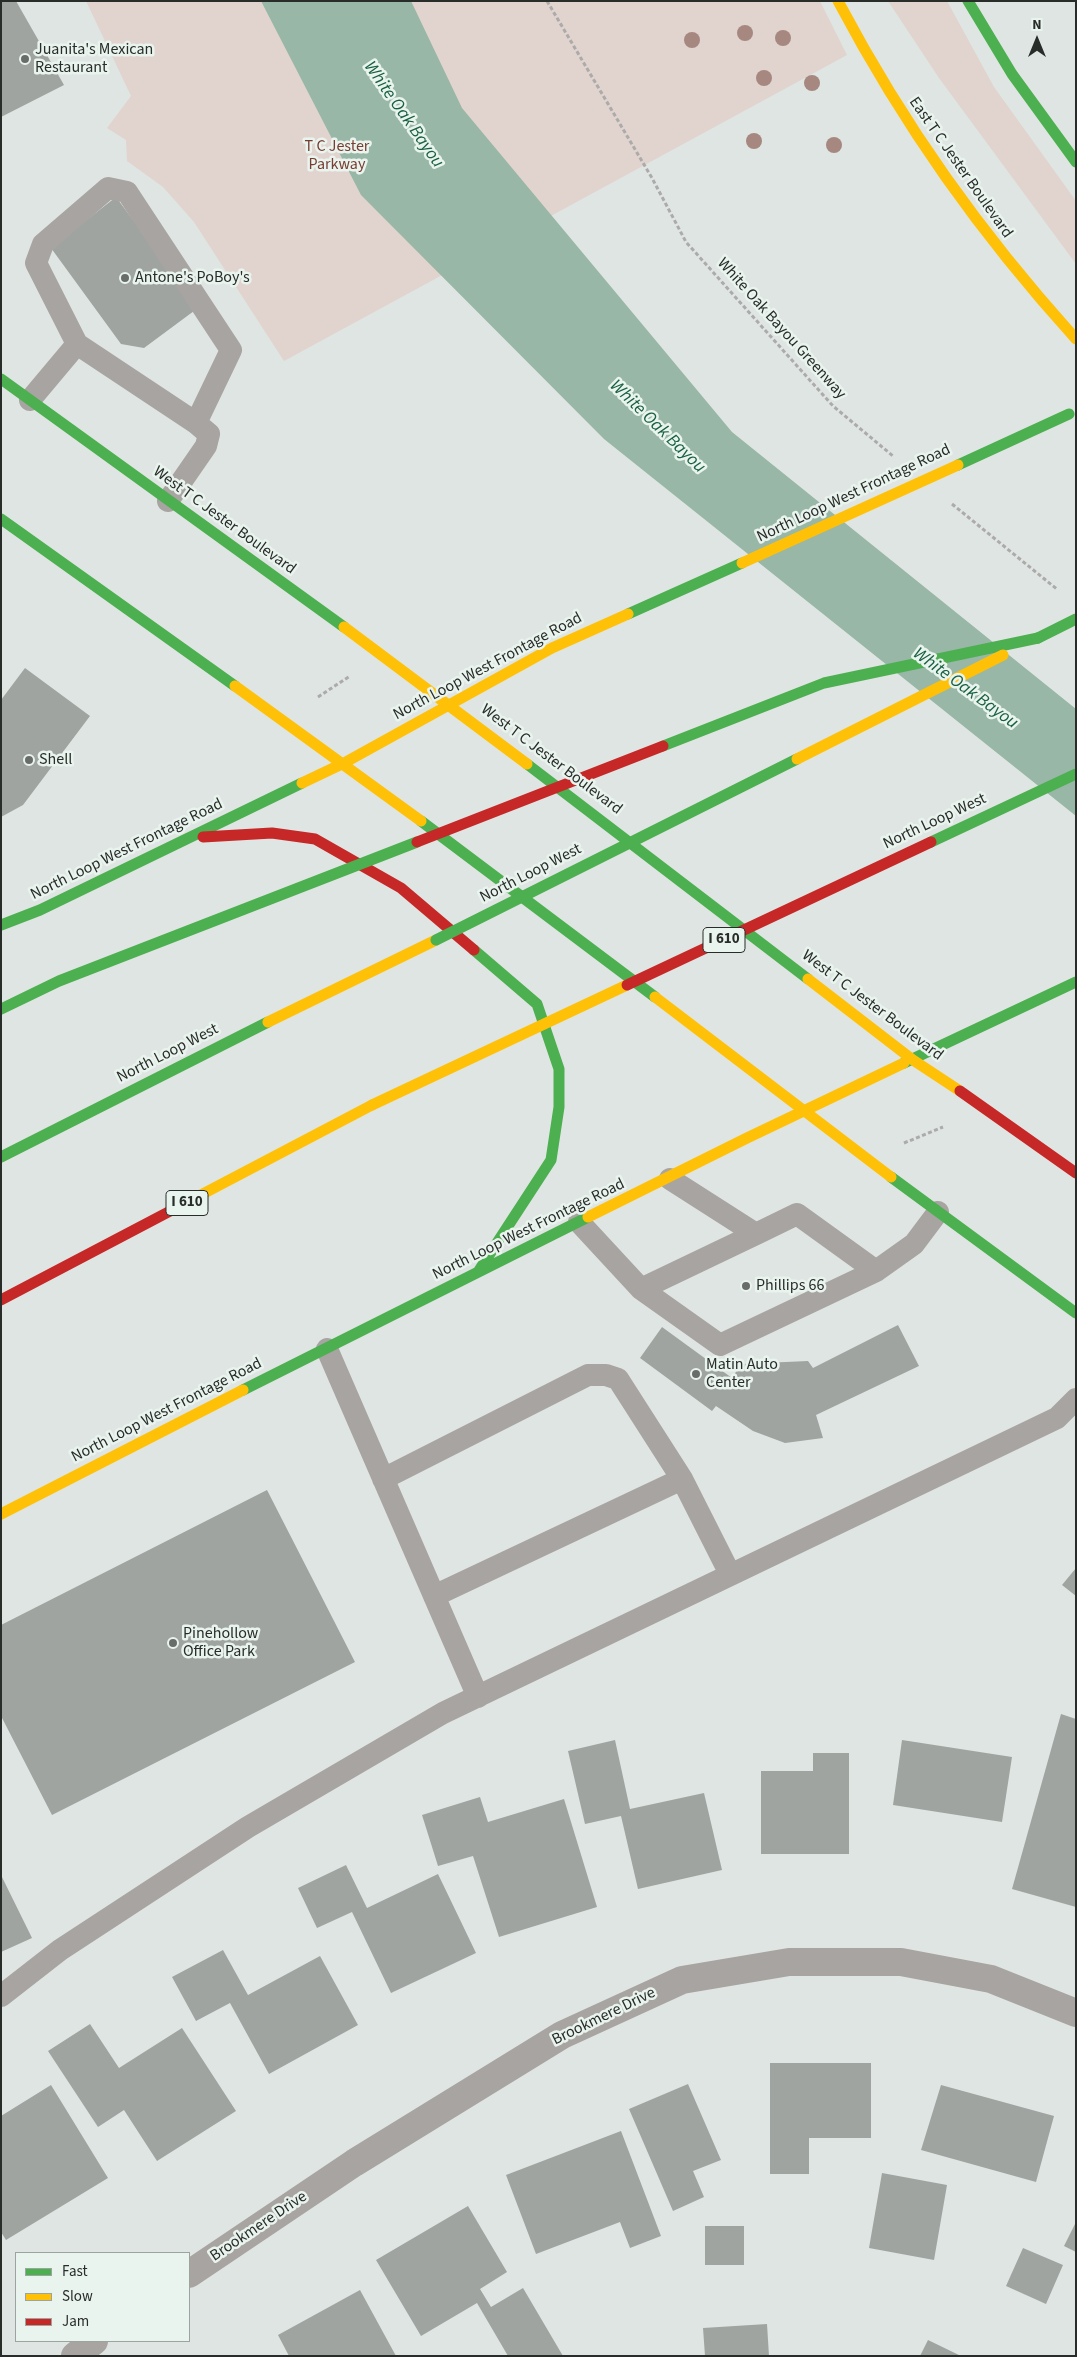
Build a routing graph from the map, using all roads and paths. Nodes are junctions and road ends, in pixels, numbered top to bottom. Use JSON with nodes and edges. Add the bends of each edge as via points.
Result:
{"nodes":[{"id":1,"x":547,"y":1,"type":"edge"},
{"id":2,"x":838,"y":1,"type":"edge"},
{"id":3,"x":968,"y":1,"type":"edge"},
{"id":4,"x":1072,"y":149,"type":"edge"},
{"id":5,"x":1076,"y":339,"type":"edge"},
{"id":6,"x":77,"y":344,"type":"junction"},
{"id":7,"x":1,"y":379,"type":"edge"},
{"id":8,"x":30,"y":400,"type":"junction"},
{"id":9,"x":1073,"y":412,"type":"edge"},
{"id":10,"x":196,"y":423,"type":"junction"},
{"id":11,"x":894,"y":457,"type":"dead end"},
{"id":12,"x":168,"y":500,"type":"junction"},
{"id":13,"x":948,"y":501,"type":"dead end"},
{"id":14,"x":1,"y":519,"type":"edge"},
{"id":15,"x":1060,"y":592,"type":"dead end"},
{"id":16,"x":1076,"y":619,"type":"edge"},
{"id":17,"x":1038,"y":638,"type":"junction"},
{"id":18,"x":351,"y":676,"type":"dead end"},
{"id":19,"x":318,"y":697,"type":"dead end"},
{"id":20,"x":451,"y":704,"type":"junction"},
{"id":21,"x":344,"y":763,"type":"junction"},
{"id":22,"x":1076,"y":774,"type":"edge"},
{"id":23,"x":191,"y":838,"type":"junction"},
{"id":24,"x":1,"y":925,"type":"edge"},
{"id":25,"x":1076,"y":982,"type":"edge"},
{"id":26,"x":1,"y":1009,"type":"edge"},
{"id":27,"x":913,"y":1060,"type":"junction"},
{"id":28,"x":806,"y":1110,"type":"junction"},
{"id":29,"x":944,"y":1127,"type":"dead end"},
{"id":30,"x":902,"y":1144,"type":"dead end"},
{"id":31,"x":1,"y":1157,"type":"edge"},
{"id":32,"x":1076,"y":1173,"type":"edge"},
{"id":33,"x":670,"y":1179,"type":"junction"},
{"id":34,"x":938,"y":1212,"type":"junction"},
{"id":35,"x":579,"y":1222,"type":"junction"},
{"id":36,"x":756,"y":1234,"type":"junction"},
{"id":37,"x":876,"y":1271,"type":"junction"},
{"id":38,"x":477,"y":1273,"type":"junction"},
{"id":39,"x":641,"y":1289,"type":"junction"},
{"id":40,"x":1,"y":1300,"type":"edge"},
{"id":41,"x":1076,"y":1313,"type":"edge"},
{"id":42,"x":327,"y":1349,"type":"junction"},
{"id":43,"x":1076,"y":1399,"type":"edge"},
{"id":44,"x":383,"y":1479,"type":"junction"},
{"id":45,"x":682,"y":1479,"type":"junction"},
{"id":46,"x":1,"y":1514,"type":"edge"},
{"id":47,"x":730,"y":1574,"type":"junction"},
{"id":48,"x":434,"y":1596,"type":"junction"},
{"id":49,"x":478,"y":1697,"type":"junction"},
{"id":50,"x":1,"y":1996,"type":"edge"},
{"id":51,"x":1076,"y":2013,"type":"edge"},
{"id":52,"x":190,"y":2273,"type":"edge"},
{"id":53,"x":93,"y":2342,"type":"edge"},
{"id":54,"x":75,"y":2356,"type":"edge"}],
"edges":[{"from":1,"to":11,"type":"path","name":"White Oak Bayou Greenway","via":[[652,178],[686,242],[832,406]]},
{"from":2,"to":5,"type":"main road","name":"East T C Jester Boulevard","via":[[884,87],[949,185],[1016,272]]},
{"from":3,"to":4,"type":"main road","via":[[1012,74]]},
{"from":6,"to":8,"type":"lane"},
{"from":6,"to":10,"type":"lane"},
{"from":6,"to":10,"type":"lane","via":[[36,264],[43,244],[108,188],[127,192],[231,350]]},
{"from":7,"to":8,"type":"main road","name":"West T C Jester Boulevard"},
{"from":8,"to":12,"type":"main road","name":"West T C Jester Boulevard"},
{"from":9,"to":20,"type":"main road","name":"North Loop West Frontage Road","bridge":true,"via":[[552,648]]},
{"from":10,"to":12,"type":"lane","via":[[209,434],[206,446]]},
{"from":12,"to":20,"type":"main road","name":"West T C Jester Boulevard"},
{"from":13,"to":15,"type":"path"},
{"from":14,"to":21,"type":"main road"},
{"from":16,"to":17,"type":"main road","name":"North Loop West"},
{"from":17,"to":26,"type":"main road","bridge":true,"via":[[824,683],[59,981]]},
{"from":17,"to":31,"type":"main road","name":"North Loop West","bridge":true},
{"from":18,"to":19,"type":"path"},
{"from":20,"to":21,"type":"main road","name":"North Loop West Frontage Road"},
{"from":20,"to":27,"type":"main road","name":"West T C Jester Boulevard"},
{"from":21,"to":23,"type":"main road","name":"North Loop West Frontage Road"},
{"from":21,"to":28,"type":"main road"},
{"from":22,"to":40,"type":"main road","name":"North Loop West","number":"I 610","bridge":true,"via":[[372,1105]]},
{"from":23,"to":24,"type":"main road","name":"North Loop West Frontage Road","via":[[40,910]]},
{"from":23,"to":38,"type":"main road","via":[[272,833],[315,839],[400,888],[537,1004],[559,1070],[559,1107],[551,1160]]},
{"from":25,"to":27,"type":"main road","name":"North Loop West Frontage Road"},
{"from":27,"to":28,"type":"main road","name":"North Loop West Frontage Road"},
{"from":27,"to":32,"type":"main road","name":"West T C Jester Boulevard"},
{"from":28,"to":33,"type":"main road","name":"North Loop West Frontage Road"},
{"from":28,"to":34,"type":"main road"},
{"from":29,"to":30,"type":"path"},
{"from":33,"to":35,"type":"main road","name":"North Loop West Frontage Road"},
{"from":33,"to":36,"type":"lane"},
{"from":34,"to":37,"type":"lane","via":[[914,1244]]},
{"from":34,"to":41,"type":"main road"},
{"from":35,"to":38,"type":"main road","name":"North Loop West Frontage Road"},
{"from":35,"to":39,"type":"lane"},
{"from":36,"to":37,"type":"lane","via":[[797,1214]]},
{"from":36,"to":39,"type":"lane"},
{"from":37,"to":39,"type":"lane","via":[[720,1345]]},
{"from":38,"to":42,"type":"main road","name":"North Loop West Frontage Road"},
{"from":42,"to":44,"type":"lane"},
{"from":42,"to":46,"type":"main road","name":"North Loop West Frontage Road"},
{"from":43,"to":47,"type":"lane","via":[[1057,1418]]},
{"from":44,"to":45,"type":"lane","via":[[588,1375],[606,1375],[618,1379]]},
{"from":44,"to":48,"type":"lane"},
{"from":45,"to":47,"type":"lane"},
{"from":45,"to":48,"type":"lane"},
{"from":47,"to":49,"type":"lane"},
{"from":48,"to":49,"type":"lane"},
{"from":49,"to":50,"type":"lane","via":[[443,1713],[248,1827],[60,1950]]},
{"from":51,"to":52,"type":"street","name":"Brookmere Drive","via":[[991,1979],[901,1962],[789,1962],[682,1980],[562,2035],[354,2164]]},
{"from":53,"to":54,"type":"street"}]}
